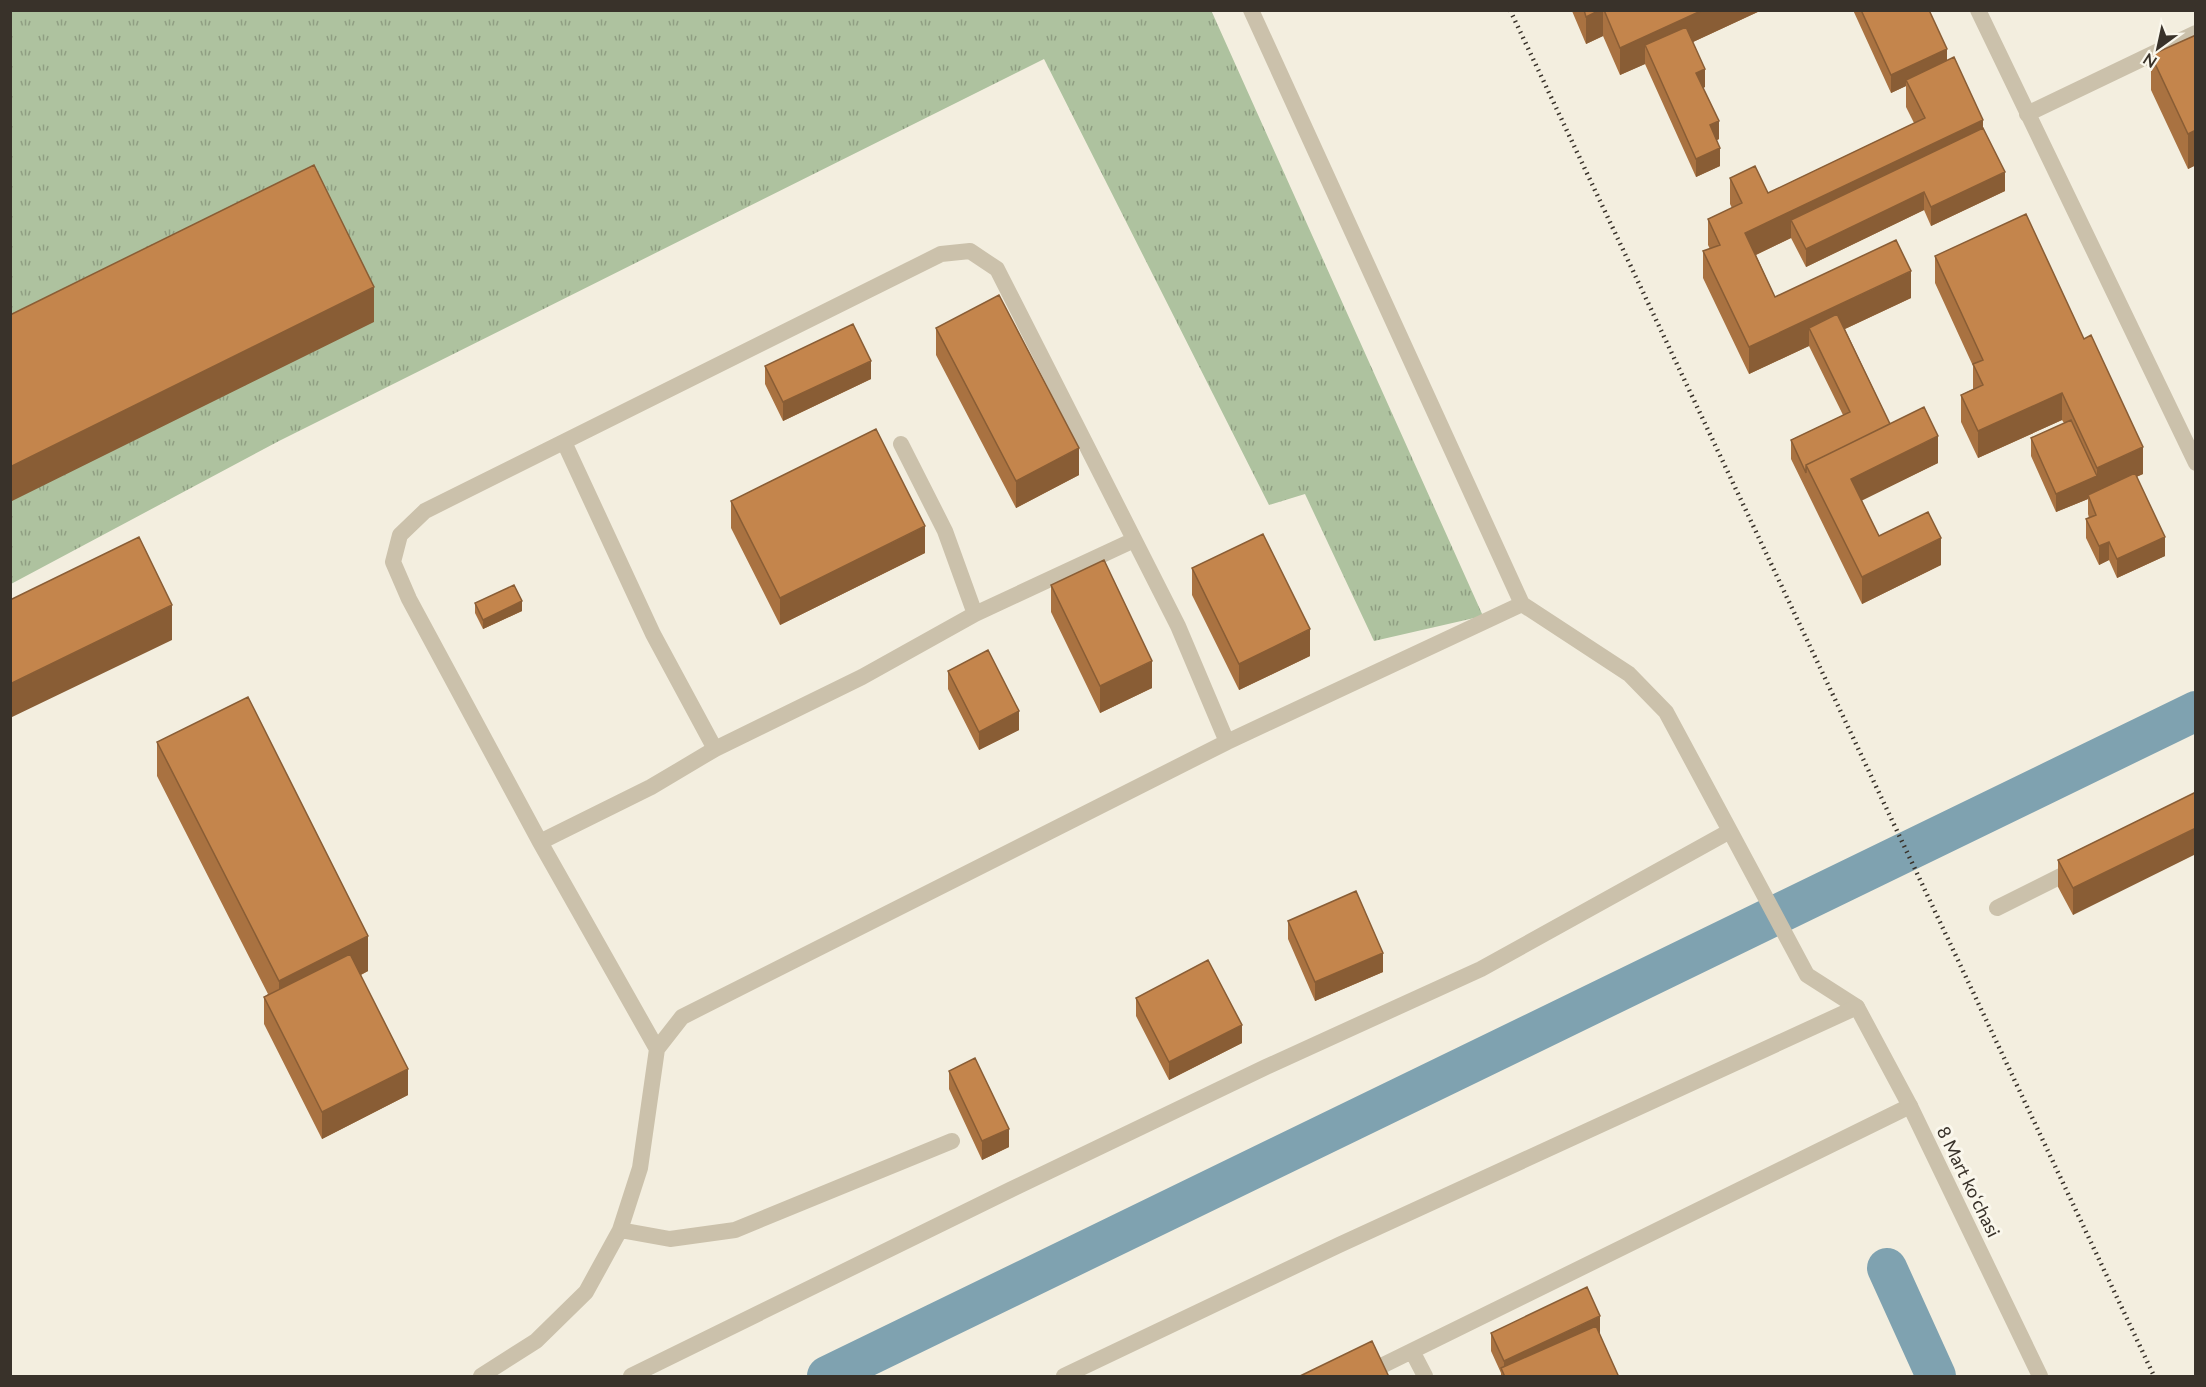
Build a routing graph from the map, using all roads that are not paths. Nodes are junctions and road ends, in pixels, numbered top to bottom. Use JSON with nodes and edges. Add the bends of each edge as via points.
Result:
{"nodes":[{"id":1,"x":1251,"y":10,"type":"edge"},
{"id":2,"x":1978,"y":10,"type":"edge"},
{"id":3,"x":2196,"y":33,"type":"edge"},
{"id":4,"x":2027,"y":114,"type":"junction"},
{"id":5,"x":564,"y":442,"type":"junction"},
{"id":6,"x":902,"y":444,"type":"dead end"},
{"id":7,"x":2196,"y":463,"type":"edge"},
{"id":8,"x":1134,"y":540,"type":"junction"},
{"id":9,"x":1522,"y":604,"type":"junction"},
{"id":10,"x":975,"y":614,"type":"junction"},
{"id":11,"x":1227,"y":742,"type":"junction"},
{"id":12,"x":716,"y":749,"type":"junction"},
{"id":13,"x":1730,"y":831,"type":"junction"},
{"id":14,"x":540,"y":842,"type":"junction"},
{"id":15,"x":2091,"y":861,"type":"edge"},
{"id":16,"x":1997,"y":908,"type":"dead end"},
{"id":17,"x":1857,"y":1007,"type":"junction"},
{"id":18,"x":657,"y":1049,"type":"junction"},
{"id":19,"x":1910,"y":1106,"type":"junction"},
{"id":20,"x":952,"y":1141,"type":"dead end"},
{"id":21,"x":620,"y":1230,"type":"junction"},
{"id":22,"x":1412,"y":1351,"type":"junction"},
{"id":23,"x":481,"y":1377,"type":"edge"},
{"id":24,"x":631,"y":1377,"type":"edge"},
{"id":25,"x":1064,"y":1377,"type":"edge"},
{"id":26,"x":1361,"y":1377,"type":"edge"},
{"id":27,"x":1425,"y":1377,"type":"edge"},
{"id":28,"x":2040,"y":1377,"type":"edge"}],
"edges":[{"from":1,"to":9,"type":"street"},
{"from":2,"to":4,"type":"street"},
{"from":3,"to":4,"type":"street"},
{"from":4,"to":7,"type":"street"},
{"from":5,"to":8,"type":"street","via":[[941,254],[970,251],[997,269]]},
{"from":5,"to":12,"type":"street","via":[[653,634]]},
{"from":5,"to":14,"type":"street","via":[[425,511],[400,536],[393,562],[409,599]]},
{"from":6,"to":10,"type":"street","via":[[945,531]]},
{"from":8,"to":10,"type":"street"},
{"from":8,"to":11,"type":"street","via":[[1178,627]]},
{"from":9,"to":11,"type":"street"},
{"from":9,"to":13,"type":"street","via":[[1629,674],[1666,712]]},
{"from":10,"to":12,"type":"street","via":[[862,677]]},
{"from":11,"to":18,"type":"street","via":[[682,1017]]},
{"from":12,"to":14,"type":"street","via":[[651,788]]},
{"from":13,"to":17,"type":"street","via":[[1808,975]]},
{"from":13,"to":24,"type":"street","via":[[1481,969],[1223,1087]]},
{"from":14,"to":18,"type":"street"},
{"from":15,"to":16,"type":"street"},
{"from":17,"to":19,"type":"street","name":"8 Mart koʻchasi"},
{"from":17,"to":25,"type":"street","via":[[1339,1245]]},
{"from":18,"to":21,"type":"street","via":[[640,1168]]},
{"from":19,"to":22,"type":"street"},
{"from":19,"to":28,"type":"street","name":"8 Mart koʻchasi"},
{"from":20,"to":21,"type":"street","via":[[735,1230],[670,1239]]},
{"from":21,"to":23,"type":"street","via":[[586,1292],[536,1341]]},
{"from":22,"to":26,"type":"street"},
{"from":22,"to":27,"type":"street"}]}
